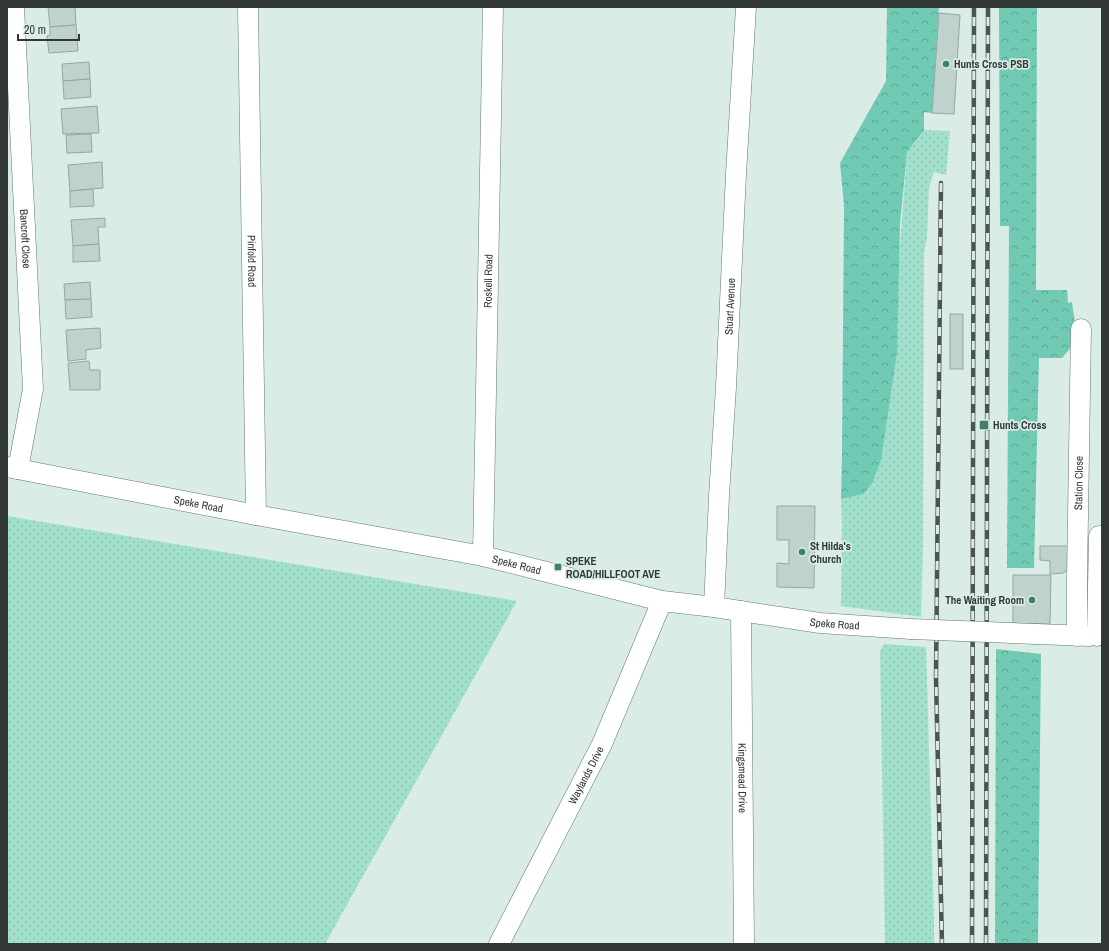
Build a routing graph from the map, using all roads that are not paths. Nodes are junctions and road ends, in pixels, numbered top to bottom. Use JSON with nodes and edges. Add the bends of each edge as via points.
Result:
{"nodes":[{"id":1,"x":14,"y":7,"type":"edge"},
{"id":2,"x":248,"y":7,"type":"edge"},
{"id":3,"x":493,"y":7,"type":"edge"},
{"id":4,"x":746,"y":7,"type":"edge"},
{"id":5,"x":1081,"y":329,"type":"dead end"},
{"id":6,"x":12,"y":468,"type":"edge"},
{"id":7,"x":256,"y":515,"type":"junction"},
{"id":8,"x":1102,"y":536,"type":"edge"},
{"id":9,"x":483,"y":556,"type":"junction"},
{"id":10,"x":662,"y":600,"type":"junction"},
{"id":11,"x":714,"y":607,"type":"junction"},
{"id":12,"x":741,"y":611,"type":"junction"},
{"id":13,"x":1077,"y":636,"type":"junction"},
{"id":14,"x":1100,"y":637,"type":"edge"},
{"id":15,"x":499,"y":944,"type":"edge"},
{"id":16,"x":744,"y":944,"type":"edge"}],
"edges":[{"from":1,"to":6,"type":"street","name":"Bancroft Close","via":[[33,389]]},
{"from":2,"to":7,"type":"street","name":"Pinfold Road"},
{"from":3,"to":9,"type":"street","name":"Roskell Road"},
{"from":4,"to":11,"type":"street","name":"Stuart Avenue"},
{"from":5,"to":13,"type":"street","name":"Station Close"},
{"from":6,"to":7,"type":"street","name":"Speke Road"},
{"from":7,"to":9,"type":"street","name":"Speke Road"},
{"from":8,"to":14,"type":"street","via":[[1099,536]]},
{"from":9,"to":10,"type":"street","name":"Speke Road"},
{"from":10,"to":11,"type":"street","name":"Speke Road"},
{"from":10,"to":15,"type":"street","name":"Waylands Drive","via":[[602,744]]},
{"from":11,"to":12,"type":"street","name":"Speke Road"},
{"from":12,"to":13,"type":"street","name":"Speke Road","bridge":true,"via":[[820,623]]},
{"from":12,"to":16,"type":"street","name":"Kingsmead Drive"},
{"from":13,"to":14,"type":"street","name":"Speke Road"}]}
